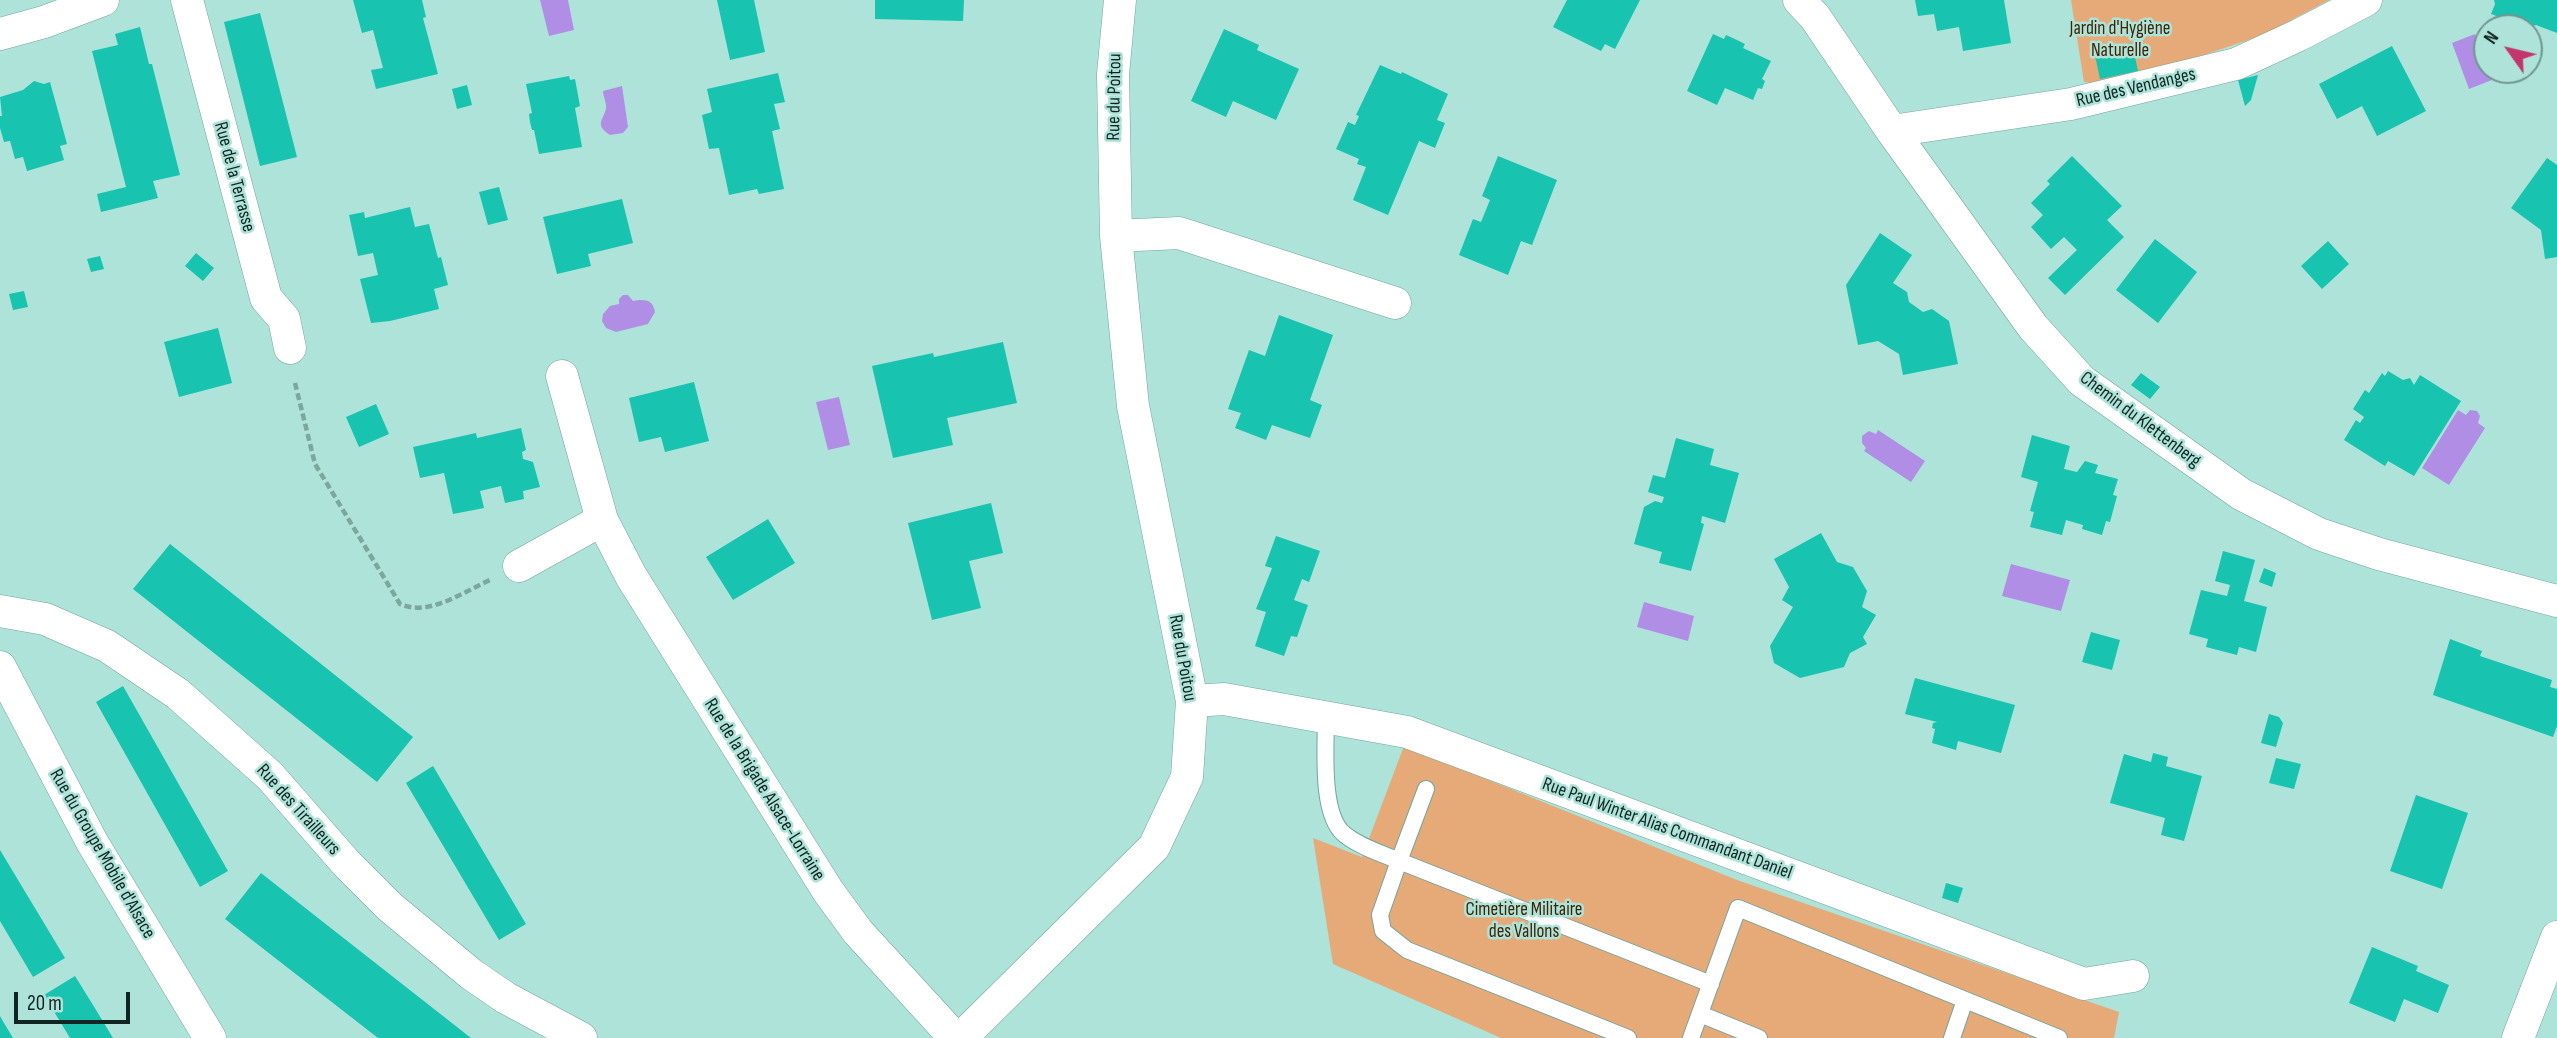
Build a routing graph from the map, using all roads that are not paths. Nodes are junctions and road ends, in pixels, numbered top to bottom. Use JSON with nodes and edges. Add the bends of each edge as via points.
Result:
{"nodes":[{"id":1,"x":103,"y":0,"type":"edge"},
{"id":2,"x":187,"y":0,"type":"edge"},
{"id":3,"x":1120,"y":0,"type":"edge"},
{"id":4,"x":1799,"y":0,"type":"edge"},
{"id":5,"x":2366,"y":0,"type":"edge"},
{"id":6,"x":43,"y":11,"type":"edge"},
{"id":7,"x":0,"y":34,"type":"edge"},
{"id":8,"x":1892,"y":131,"type":"junction"},
{"id":9,"x":1116,"y":236,"type":"junction"},
{"id":10,"x":1395,"y":303,"type":"dead end"},
{"id":11,"x":290,"y":348,"type":"road end"},
{"id":12,"x":562,"y":376,"type":"dead end"},
{"id":13,"x":602,"y":520,"type":"junction"},
{"id":14,"x":519,"y":566,"type":"road end"},
{"id":15,"x":2557,"y":601,"type":"edge"},
{"id":16,"x":0,"y":611,"type":"edge"},
{"id":17,"x":0,"y":667,"type":"edge"},
{"id":18,"x":1192,"y":701,"type":"junction"},
{"id":19,"x":1326,"y":716,"type":"junction"},
{"id":20,"x":1426,"y":789,"type":"dead end"},
{"id":21,"x":1399,"y":861,"type":"junction"},
{"id":22,"x":2557,"y":937,"type":"edge"},
{"id":23,"x":2133,"y":976,"type":"dead end"},
{"id":24,"x":1711,"y":984,"type":"junction"},
{"id":25,"x":1965,"y":1000,"type":"junction"},
{"id":26,"x":1700,"y":1014,"type":"junction"},
{"id":27,"x":210,"y":1038,"type":"edge"},
{"id":28,"x":581,"y":1038,"type":"edge"},
{"id":29,"x":955,"y":1038,"type":"edge"},
{"id":30,"x":961,"y":1038,"type":"edge"},
{"id":31,"x":1629,"y":1038,"type":"edge"},
{"id":32,"x":1692,"y":1038,"type":"edge"},
{"id":33,"x":1759,"y":1038,"type":"edge"},
{"id":34,"x":1952,"y":1038,"type":"edge"},
{"id":35,"x":2059,"y":1038,"type":"edge"},
{"id":36,"x":2518,"y":1038,"type":"edge"}],
"edges":[{"from":1,"to":6,"type":"street"},
{"from":2,"to":11,"type":"street","name":"Rue de la Terrasse","via":[[266,298],[285,319]]},
{"from":3,"to":9,"type":"street","name":"Rue du Poitou","via":[[1113,74]]},
{"from":4,"to":8,"type":"street","name":"Chemin du Klettenberg"},
{"from":5,"to":8,"type":"street","name":"Rue des Vendanges","via":[[2236,64],[2071,104]]},
{"from":6,"to":7,"type":"street"},
{"from":8,"to":15,"type":"street","name":"Chemin du Klettenberg","via":[[2033,327],[2082,381],[2241,494],[2319,534]]},
{"from":9,"to":10,"type":"street","via":[[1179,233]]},
{"from":9,"to":18,"type":"street","name":"Rue du Poitou","via":[[1133,406]]},
{"from":12,"to":13,"type":"street","name":"Rue de la Brigade Alsace-Lorraine"},
{"from":13,"to":14,"type":"street"},
{"from":13,"to":29,"type":"street","name":"Rue de la Brigade Alsace-Lorraine","via":[[631,576],[828,891],[858,932]]},
{"from":16,"to":28,"type":"street","name":"Rue des Tirailleurs","via":[[45,619],[107,646],[178,694],[270,776],[390,906],[489,986]]},
{"from":17,"to":27,"type":"street","name":"Rue du Groupe Mobile d'Alsace","via":[[92,842]]},
{"from":18,"to":19,"type":"street","name":"Rue Paul Winter Alias Commandant Daniel","via":[[1224,699]]},
{"from":18,"to":30,"type":"street","name":"Rue du Poitou","via":[[1187,777],[1154,847]]},
{"from":19,"to":21,"type":"lane","via":[[1332,816],[1343,833]]},
{"from":19,"to":23,"type":"street","name":"Rue Paul Winter Alias Commandant Daniel","via":[[1407,732],[2084,984]]},
{"from":20,"to":21,"type":"lane"},
{"from":21,"to":24,"type":"lane"},
{"from":21,"to":31,"type":"lane","via":[[1380,915],[1382,930],[1407,950]]},
{"from":22,"to":36,"type":"street"},
{"from":24,"to":25,"type":"lane","via":[[1738,908]]},
{"from":24,"to":26,"type":"lane"},
{"from":25,"to":34,"type":"lane"},
{"from":25,"to":35,"type":"lane"},
{"from":26,"to":32,"type":"lane"},
{"from":26,"to":33,"type":"lane"}]}
